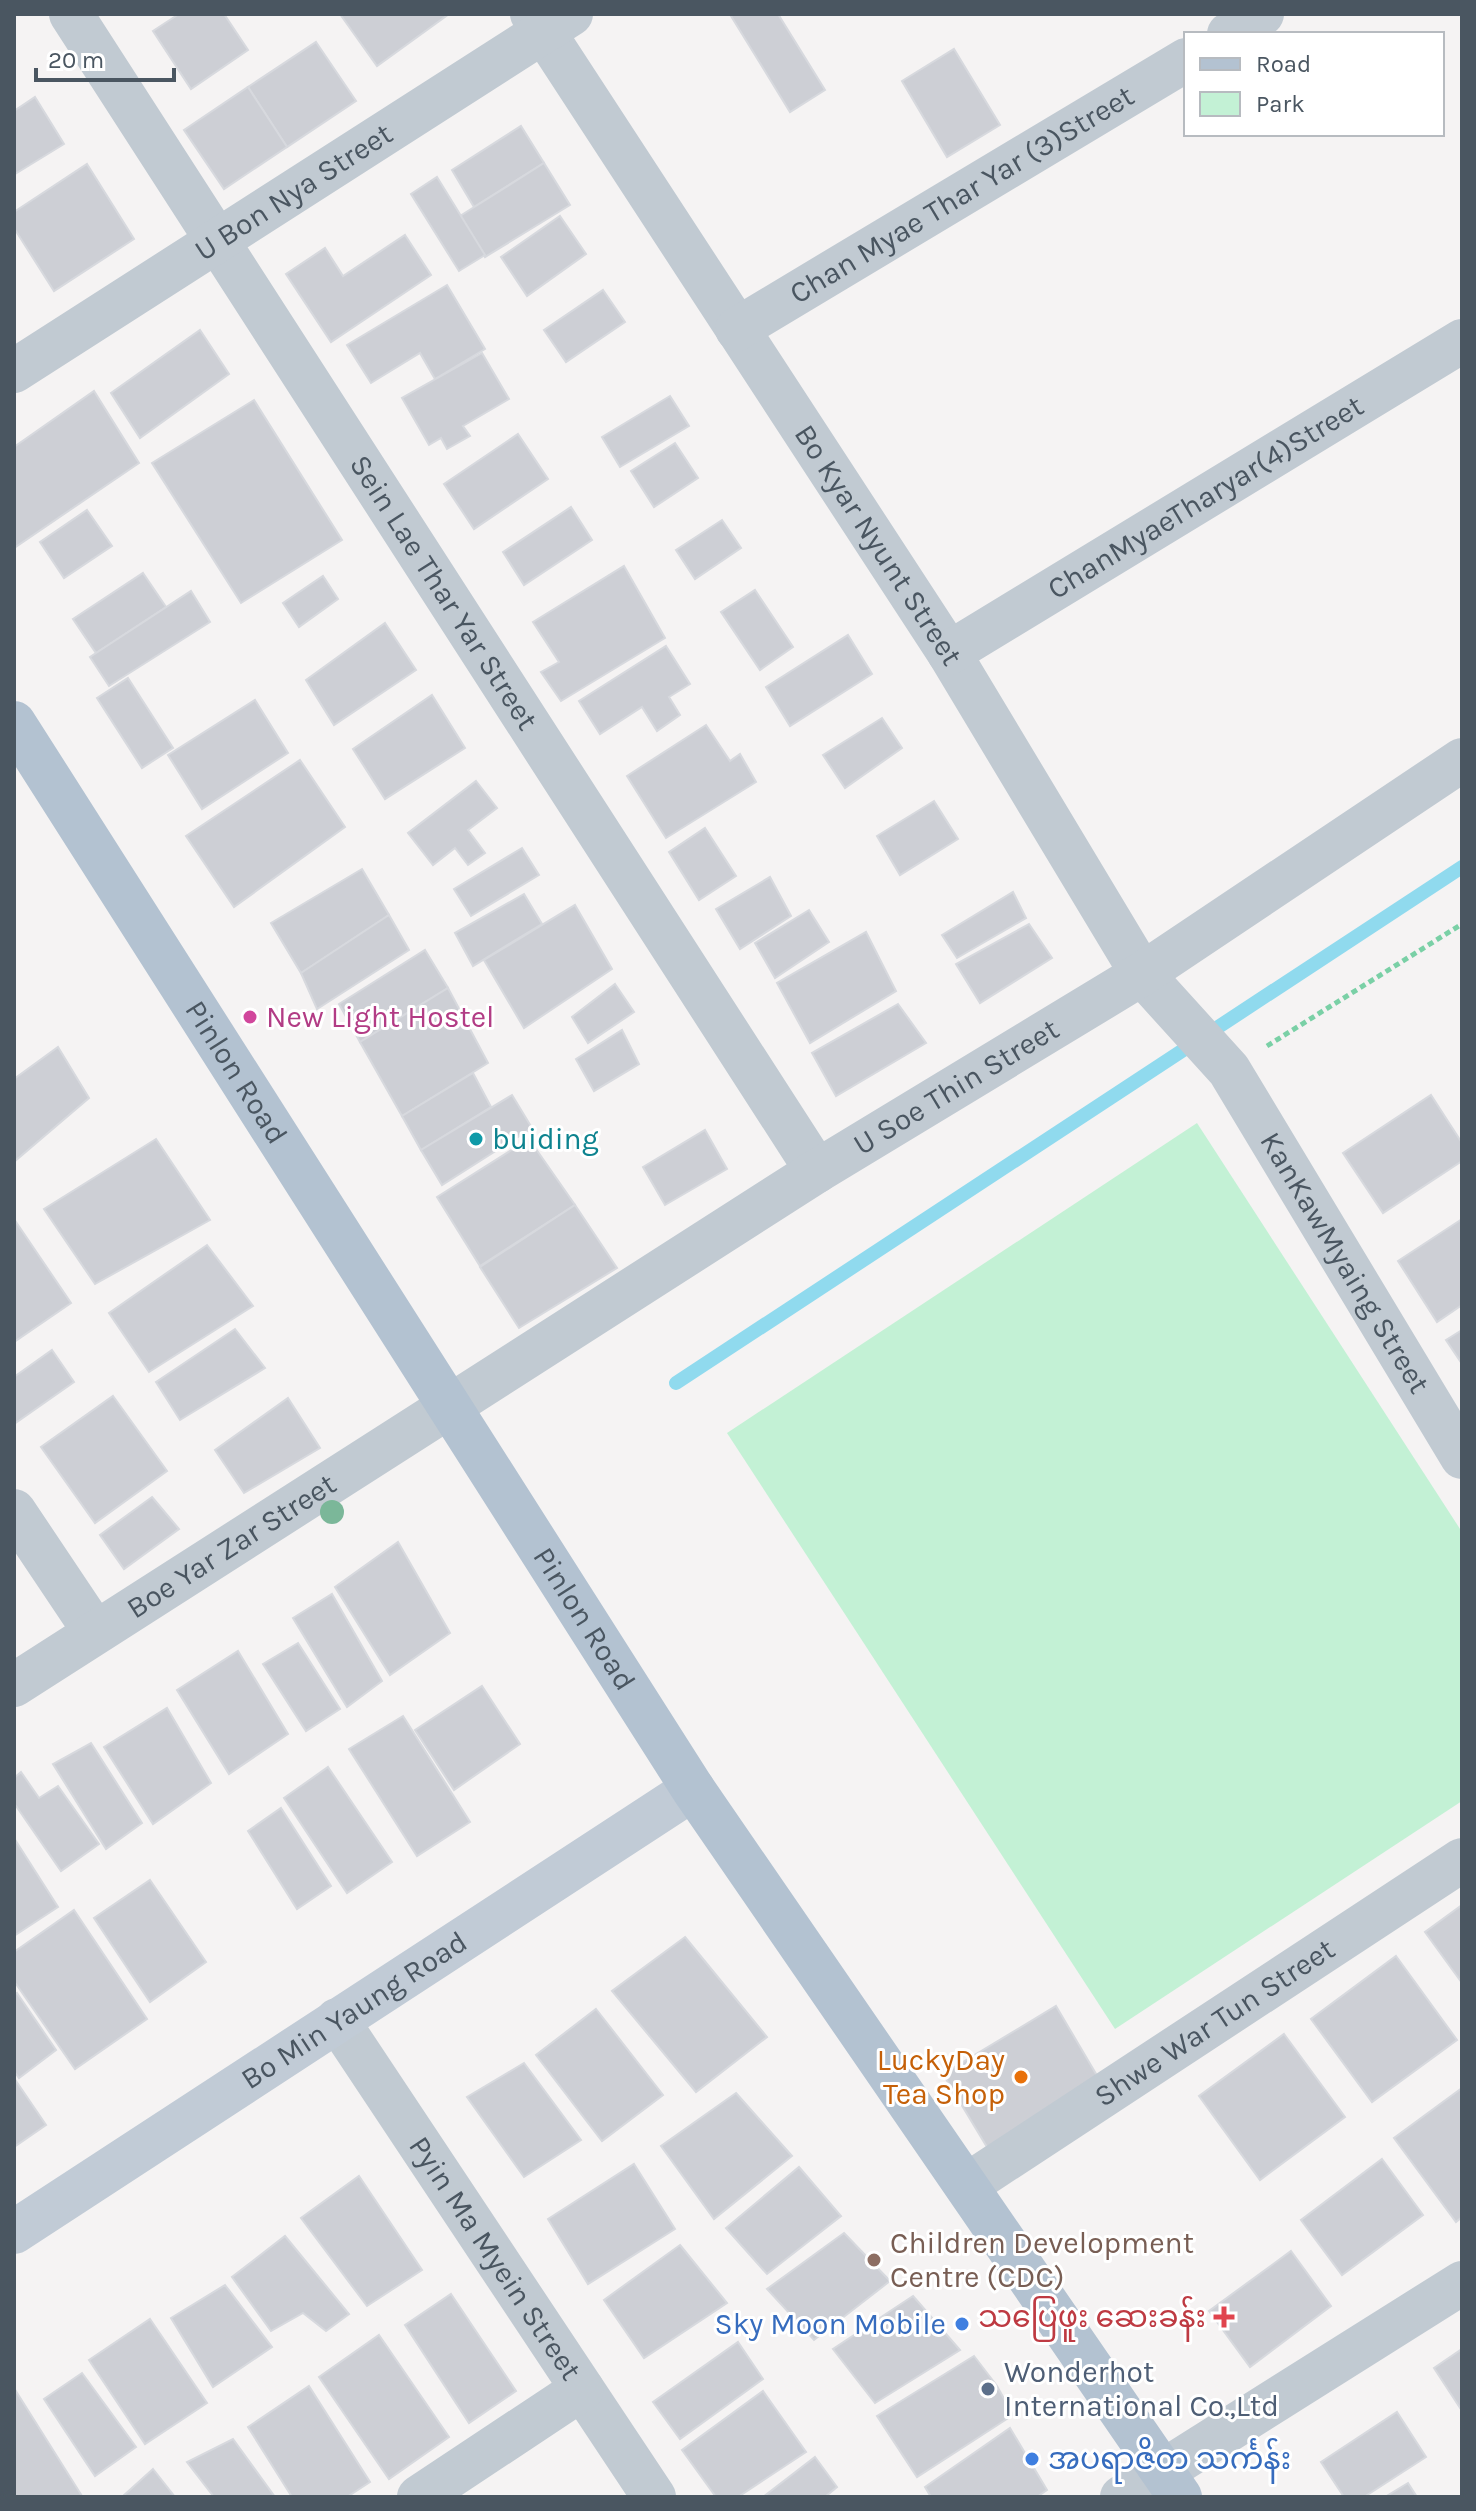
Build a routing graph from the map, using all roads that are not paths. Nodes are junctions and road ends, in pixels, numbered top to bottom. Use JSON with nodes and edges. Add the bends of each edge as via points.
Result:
{"nodes":[{"id":1,"x":71,"y":14,"type":"edge"},
{"id":2,"x":1262,"y":14,"type":"edge"},
{"id":3,"x":549,"y":20,"type":"edge"},
{"id":4,"x":1232,"y":32,"type":"edge"},
{"id":5,"x":1184,"y":61,"type":"edge"},
{"id":6,"x":217,"y":240,"type":"junction"},
{"id":7,"x":737,"y":329,"type":"junction"},
{"id":8,"x":1462,"y":341,"type":"edge"},
{"id":9,"x":14,"y":371,"type":"edge"},
{"id":10,"x":949,"y":653,"type":"junction"},
{"id":11,"x":14,"y":723,"type":"edge"},
{"id":12,"x":1462,"y":760,"type":"edge"},
{"id":13,"x":1142,"y":974,"type":"junction"},
{"id":14,"x":1229,"y":1070,"type":"joint"},
{"id":15,"x":817,"y":1171,"type":"junction"},
{"id":16,"x":447,"y":1407,"type":"junction"},
{"id":17,"x":1462,"y":1457,"type":"edge"},
{"id":18,"x":14,"y":1511,"type":"edge"},
{"id":19,"x":95,"y":1632,"type":"junction"},
{"id":20,"x":14,"y":1685,"type":"edge"},
{"id":21,"x":693,"y":1789,"type":"junction"},
{"id":22,"x":1462,"y":1860,"type":"edge"},
{"id":23,"x":337,"y":2020,"type":"junction"},
{"id":24,"x":967,"y":2185,"type":"junction"},
{"id":25,"x":14,"y":2232,"type":"edge"},
{"id":26,"x":1462,"y":2283,"type":"edge"},
{"id":27,"x":582,"y":2389,"type":"junction"},
{"id":28,"x":1171,"y":2484,"type":"edge"},
{"id":29,"x":419,"y":2497,"type":"edge"},
{"id":30,"x":654,"y":2497,"type":"edge"},
{"id":31,"x":1122,"y":2497,"type":"edge"}],
"edges":[{"from":1,"to":6,"type":"street","name":"Sein Lae Thar Yar Street"},
{"from":2,"to":4,"type":"street"},
{"from":3,"to":6,"type":"street","name":"U Bon Nya Street"},
{"from":3,"to":7,"type":"street","name":"Bo Kyar Nyunt Street"},
{"from":5,"to":7,"type":"street","name":"Chan Myae Thar Yar (3)Street"},
{"from":6,"to":9,"type":"street","name":"U Bon Nya Street"},
{"from":6,"to":15,"type":"street","name":"Sein Lae Thar Yar Street"},
{"from":7,"to":10,"type":"street","name":"Bo Kyar Nyunt Street"},
{"from":8,"to":10,"type":"street","name":"ChanMyaeTharyar(4)Street"},
{"from":10,"to":13,"type":"street","name":"Bo Kyar Nyunt Street"},
{"from":11,"to":16,"type":"main road","name":"Pinlon Road"},
{"from":12,"to":13,"type":"street","name":"U Soe Thin Street"},
{"from":13,"to":14,"type":"street","name":"Bo Kyar Nyunt Street"},
{"from":13,"to":15,"type":"street","name":"U Soe Thin Street"},
{"from":14,"to":17,"type":"street","name":"KanKawMyaing Street"},
{"from":15,"to":16,"type":"street","name":"U Soe Thin Street"},
{"from":16,"to":19,"type":"street","name":"Boe Yar Zar Street"},
{"from":16,"to":21,"type":"main road","name":"Pinlon Road"},
{"from":18,"to":19,"type":"street"},
{"from":19,"to":20,"type":"street","name":"Boe Yar Zar Street"},
{"from":21,"to":23,"type":"street","name":"Bo Min Yaung Road"},
{"from":21,"to":24,"type":"main road","name":"Pinlon Road"},
{"from":22,"to":24,"type":"street","name":"Shwe War Tun Street"},
{"from":23,"to":25,"type":"street","name":"Bo Min Yaung Road"},
{"from":23,"to":27,"type":"street","name":"Pyin Ma Myein Street"},
{"from":24,"to":28,"type":"main road","name":"Pinlon Road"},
{"from":26,"to":28,"type":"street"},
{"from":27,"to":29,"type":"street"},
{"from":27,"to":30,"type":"street","name":"Pyin Ma Myein Street"},
{"from":28,"to":31,"type":"street"}]}
